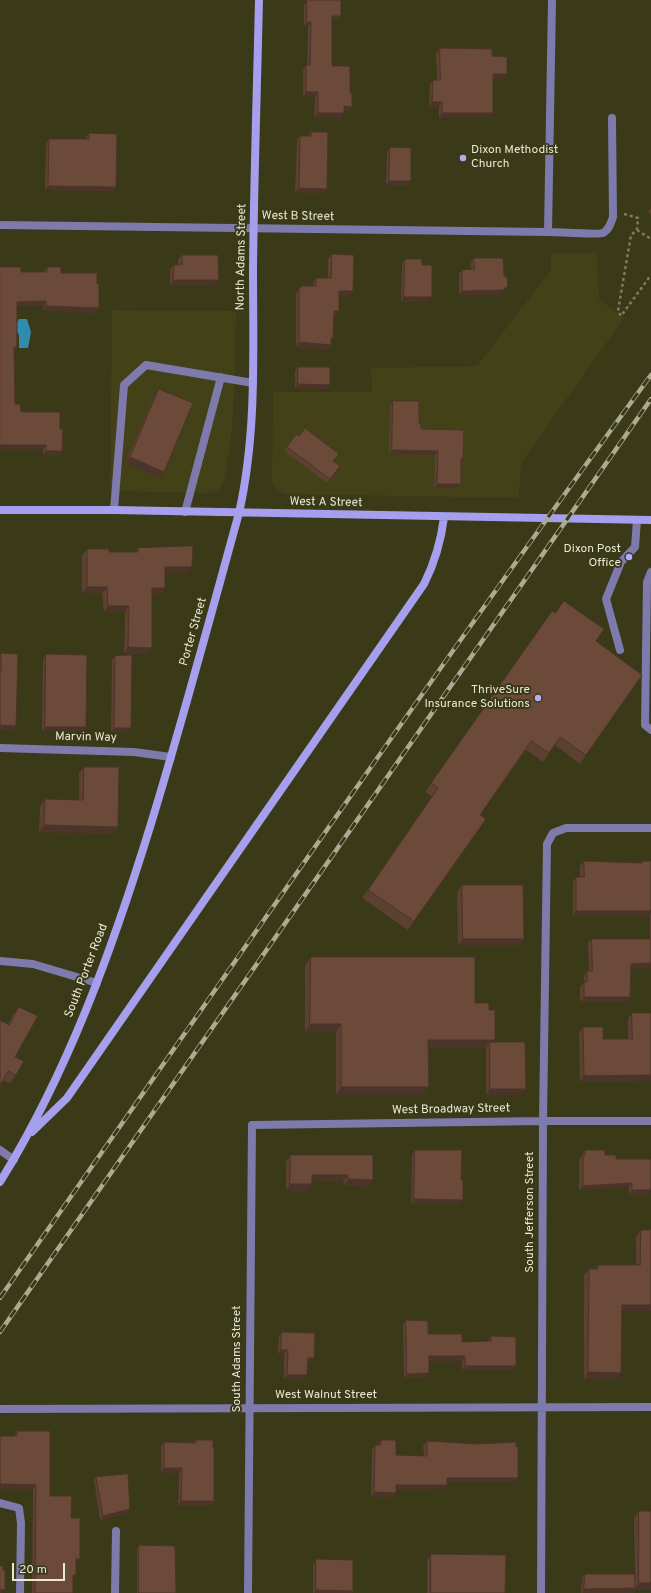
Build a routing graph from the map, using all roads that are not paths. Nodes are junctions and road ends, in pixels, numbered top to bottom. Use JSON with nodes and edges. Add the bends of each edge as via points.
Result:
{"nodes":[{"id":1,"x":260,"y":0,"type":"edge"},
{"id":2,"x":552,"y":0,"type":"edge"},
{"id":3,"x":612,"y":118,"type":"dead end"},
{"id":4,"x":0,"y":225,"type":"edge"},
{"id":5,"x":254,"y":228,"type":"junction"},
{"id":6,"x":548,"y":232,"type":"junction"},
{"id":7,"x":221,"y":378,"type":"junction"},
{"id":8,"x":253,"y":383,"type":"junction"},
{"id":9,"x":0,"y":510,"type":"edge"},
{"id":10,"x":114,"y":510,"type":"junction"},
{"id":11,"x":185,"y":512,"type":"junction"},
{"id":12,"x":239,"y":513,"type":"junction"},
{"id":13,"x":444,"y":517,"type":"junction"},
{"id":14,"x":637,"y":520,"type":"junction"},
{"id":15,"x":651,"y":520,"type":"edge"},
{"id":16,"x":651,"y":572,"type":"edge"},
{"id":17,"x":620,"y":650,"type":"dead end"},
{"id":18,"x":651,"y":730,"type":"edge"},
{"id":19,"x":0,"y":748,"type":"edge"},
{"id":20,"x":171,"y":757,"type":"junction"},
{"id":21,"x":651,"y":828,"type":"edge"},
{"id":22,"x":0,"y":962,"type":"edge"},
{"id":23,"x":96,"y":983,"type":"junction"},
{"id":24,"x":543,"y":1121,"type":"junction"},
{"id":25,"x":651,"y":1121,"type":"edge"},
{"id":26,"x":252,"y":1125,"type":"joint"},
{"id":27,"x":27,"y":1137,"type":"junction"},
{"id":28,"x":0,"y":1150,"type":"edge"},
{"id":29,"x":14,"y":1160,"type":"junction"},
{"id":30,"x":0,"y":1182,"type":"edge"},
{"id":31,"x":651,"y":1407,"type":"edge"},
{"id":32,"x":250,"y":1408,"type":"junction"},
{"id":33,"x":1,"y":1409,"type":"dead end"},
{"id":34,"x":542,"y":1409,"type":"junction"},
{"id":35,"x":0,"y":1503,"type":"edge"},
{"id":36,"x":116,"y":1531,"type":"dead end"},
{"id":37,"x":20,"y":1593,"type":"edge"},
{"id":38,"x":115,"y":1593,"type":"edge"},
{"id":39,"x":248,"y":1593,"type":"edge"},
{"id":40,"x":541,"y":1593,"type":"edge"}],
"edges":[{"from":1,"to":5,"type":"street","name":"North Adams Street"},
{"from":2,"to":6,"type":"street"},
{"from":3,"to":6,"type":"street","name":"West B Street","via":[[613,214],[609,227],[602,233],[592,235],[580,232]]},
{"from":4,"to":5,"type":"street","name":"West B Street"},
{"from":5,"to":6,"type":"street","name":"West B Street"},
{"from":5,"to":8,"type":"street","name":"North Adams Street"},
{"from":7,"to":8,"type":"street"},
{"from":7,"to":10,"type":"street","via":[[146,365],[124,384]]},
{"from":7,"to":11,"type":"street"},
{"from":8,"to":12,"type":"street","name":"North Adams Street","via":[[248,477]]},
{"from":9,"to":10,"type":"street","name":"West A Street"},
{"from":10,"to":11,"type":"street","name":"West A Street"},
{"from":11,"to":12,"type":"street","name":"West A Street"},
{"from":12,"to":13,"type":"street","name":"West A Street"},
{"from":12,"to":20,"type":"street","name":"Porter Street"},
{"from":13,"to":14,"type":"street","name":"West A Street"},
{"from":13,"to":27,"type":"street","via":[[441,542],[424,584],[67,1098]]},
{"from":14,"to":15,"type":"street","name":"West A Street"},
{"from":14,"to":17,"type":"street","via":[[635,547],[621,562],[606,599]]},
{"from":16,"to":18,"type":"street","via":[[647,582],[645,725]]},
{"from":19,"to":20,"type":"street","name":"Marvin Way","via":[[134,752]]},
{"from":20,"to":23,"type":"street","name":"South Porter Road","via":[[127,900]]},
{"from":21,"to":24,"type":"street","name":"South Jefferson Street","via":[[566,828],[553,833],[547,844]]},
{"from":22,"to":23,"type":"street","via":[[33,964]]},
{"from":23,"to":27,"type":"street","name":"South Porter Road","via":[[57,1079]]},
{"from":24,"to":25,"type":"street","name":"West Broadway Street"},
{"from":24,"to":26,"type":"street","name":"West Broadway Street"},
{"from":24,"to":34,"type":"street","name":"South Jefferson Street"},
{"from":26,"to":32,"type":"street","name":"South Adams Street"},
{"from":27,"to":29,"type":"street","name":"South Porter Road"},
{"from":28,"to":29,"type":"street"},
{"from":29,"to":30,"type":"street","name":"South Porter Road"},
{"from":31,"to":34,"type":"street","name":"West Walnut Street"},
{"from":32,"to":33,"type":"street","name":"West Walnut Street"},
{"from":32,"to":34,"type":"street","name":"West Walnut Street"},
{"from":32,"to":39,"type":"street","name":"South Adams Street"},
{"from":34,"to":40,"type":"street","name":"South Jefferson Street"},
{"from":35,"to":37,"type":"street","via":[[18,1508],[21,1524]]},
{"from":36,"to":38,"type":"street"}]}
